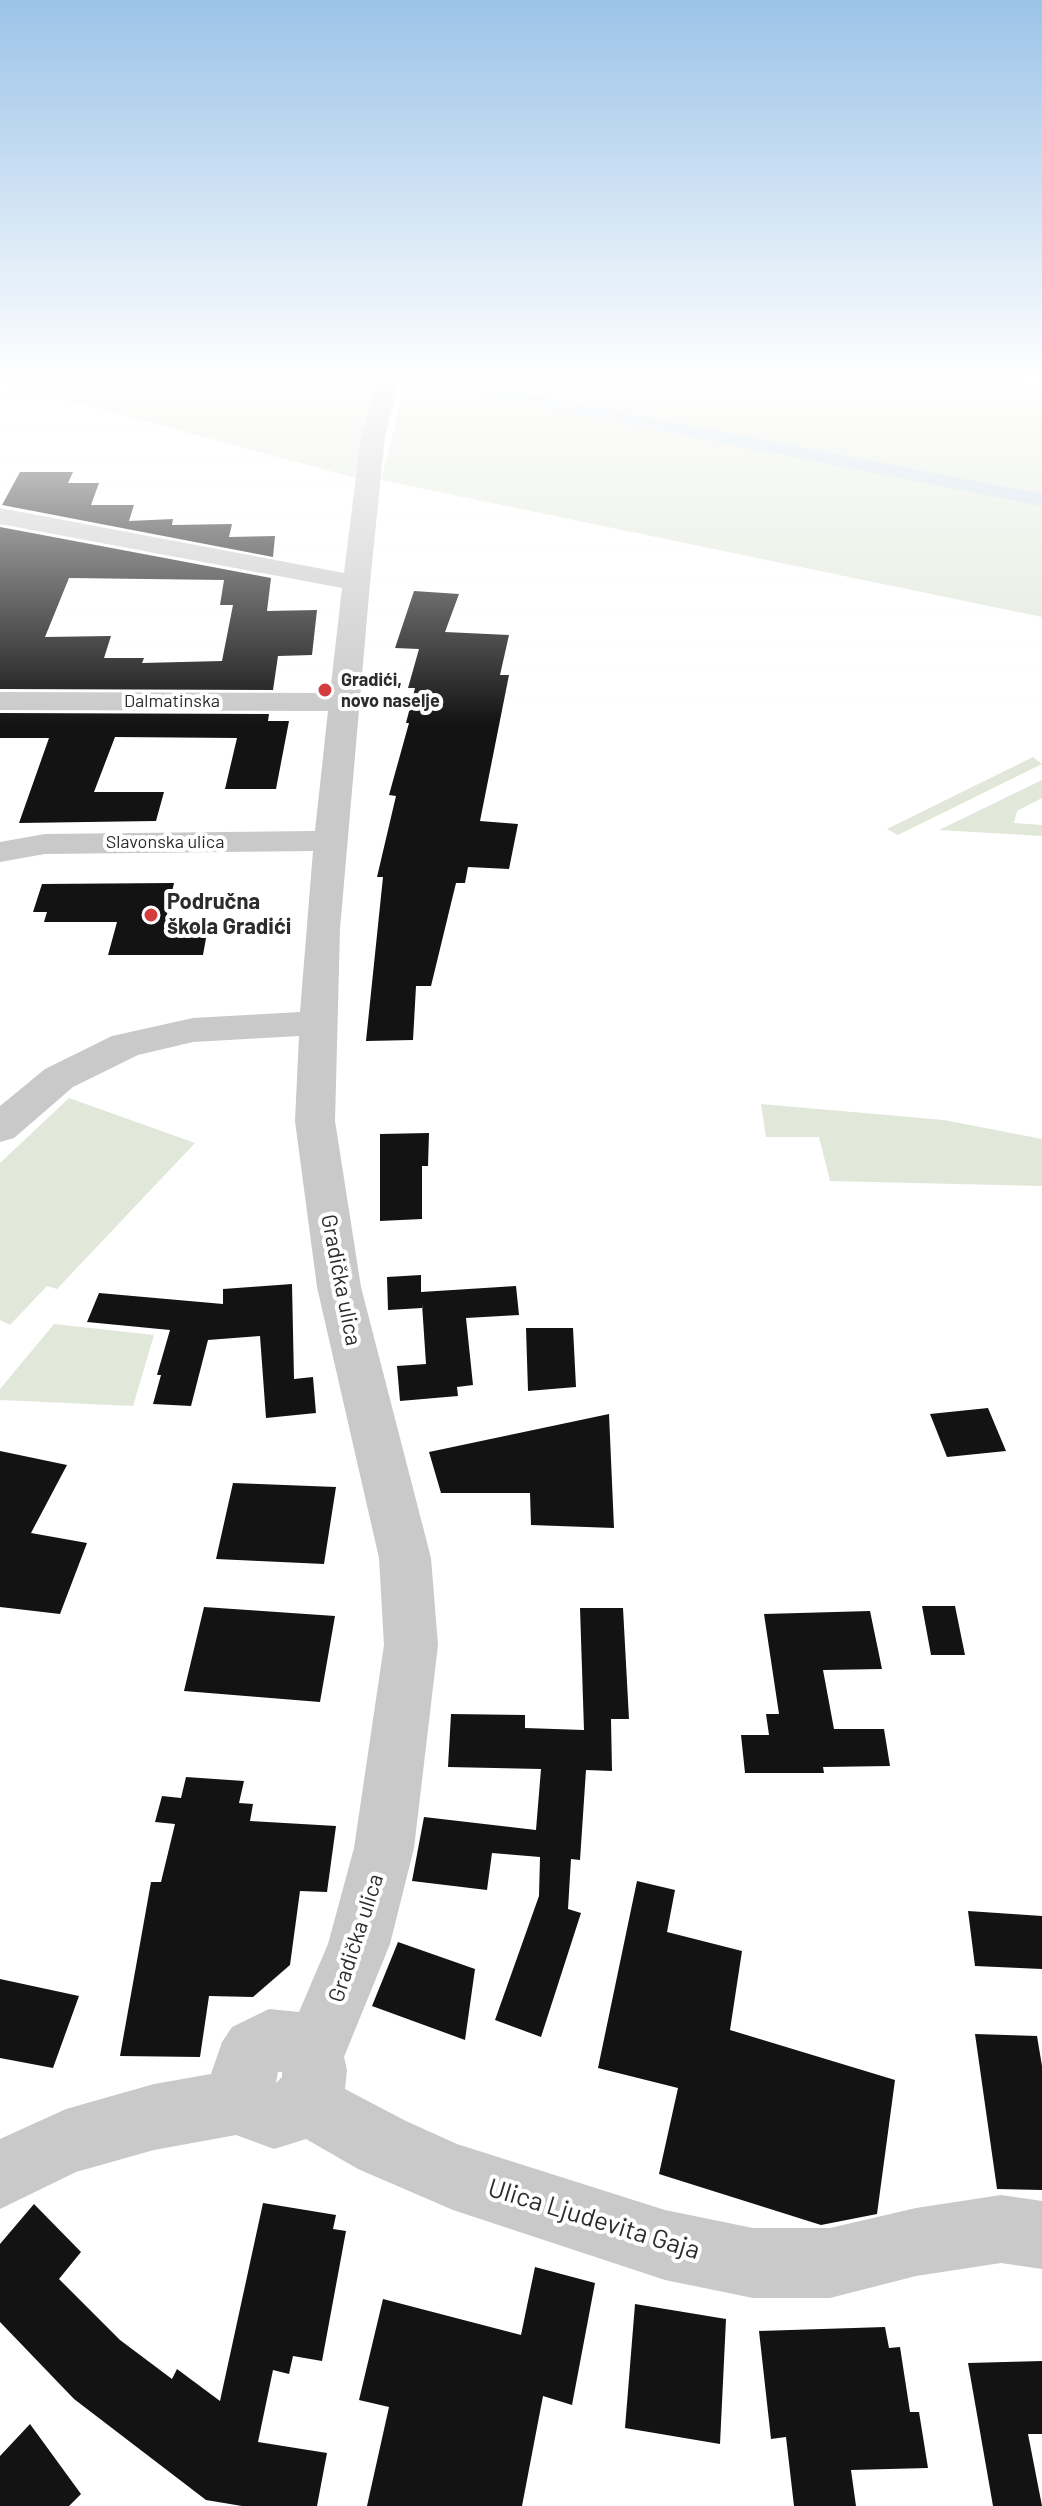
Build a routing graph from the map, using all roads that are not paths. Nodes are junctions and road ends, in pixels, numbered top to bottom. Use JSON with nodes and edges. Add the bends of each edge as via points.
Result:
{"nodes":[{"id":1,"x":369,"y":490,"type":"edge"},
{"id":2,"x":0,"y":516,"type":"edge"},
{"id":3,"x":356,"y":583,"type":"junction"},
{"id":4,"x":0,"y":701,"type":"edge"},
{"id":5,"x":344,"y":702,"type":"junction"},
{"id":6,"x":331,"y":841,"type":"junction"},
{"id":7,"x":0,"y":852,"type":"edge"},
{"id":8,"x":317,"y":1023,"type":"junction"},
{"id":9,"x":0,"y":1128,"type":"edge"},
{"id":10,"x":287,"y":2086,"type":"junction"},
{"id":11,"x":0,"y":2175,"type":"edge"},
{"id":12,"x":1042,"y":2235,"type":"edge"}],
"edges":[{"from":1,"to":3,"type":"street","name":"Gradička ulica"},
{"from":2,"to":3,"type":"street"},
{"from":3,"to":5,"type":"street","name":"Gradička ulica"},
{"from":4,"to":5,"type":"street","name":"Dalmatinska"},
{"from":5,"to":6,"type":"street","name":"Gradička ulica"},
{"from":6,"to":7,"type":"street","name":"Slavonska ulica","via":[[83,843]]},
{"from":6,"to":8,"type":"street","name":"Gradička ulica"},
{"from":8,"to":9,"type":"street","via":[[193,1030],[126,1045],[59,1078]]},
{"from":8,"to":10,"type":"street","name":"Gradička ulica","via":[[320,1172],[339,1287],[405,1558],[411,1645],[384,1848],[359,1944],[336,2004]]},
{"from":10,"to":11,"type":"street","via":[[66,2142]]},
{"from":10,"to":12,"type":"street","name":"Ulica Ljudevita Gaja","via":[[382,2145],[453,2176],[665,2245],[753,2263],[830,2263],[1001,2229]]}]}
